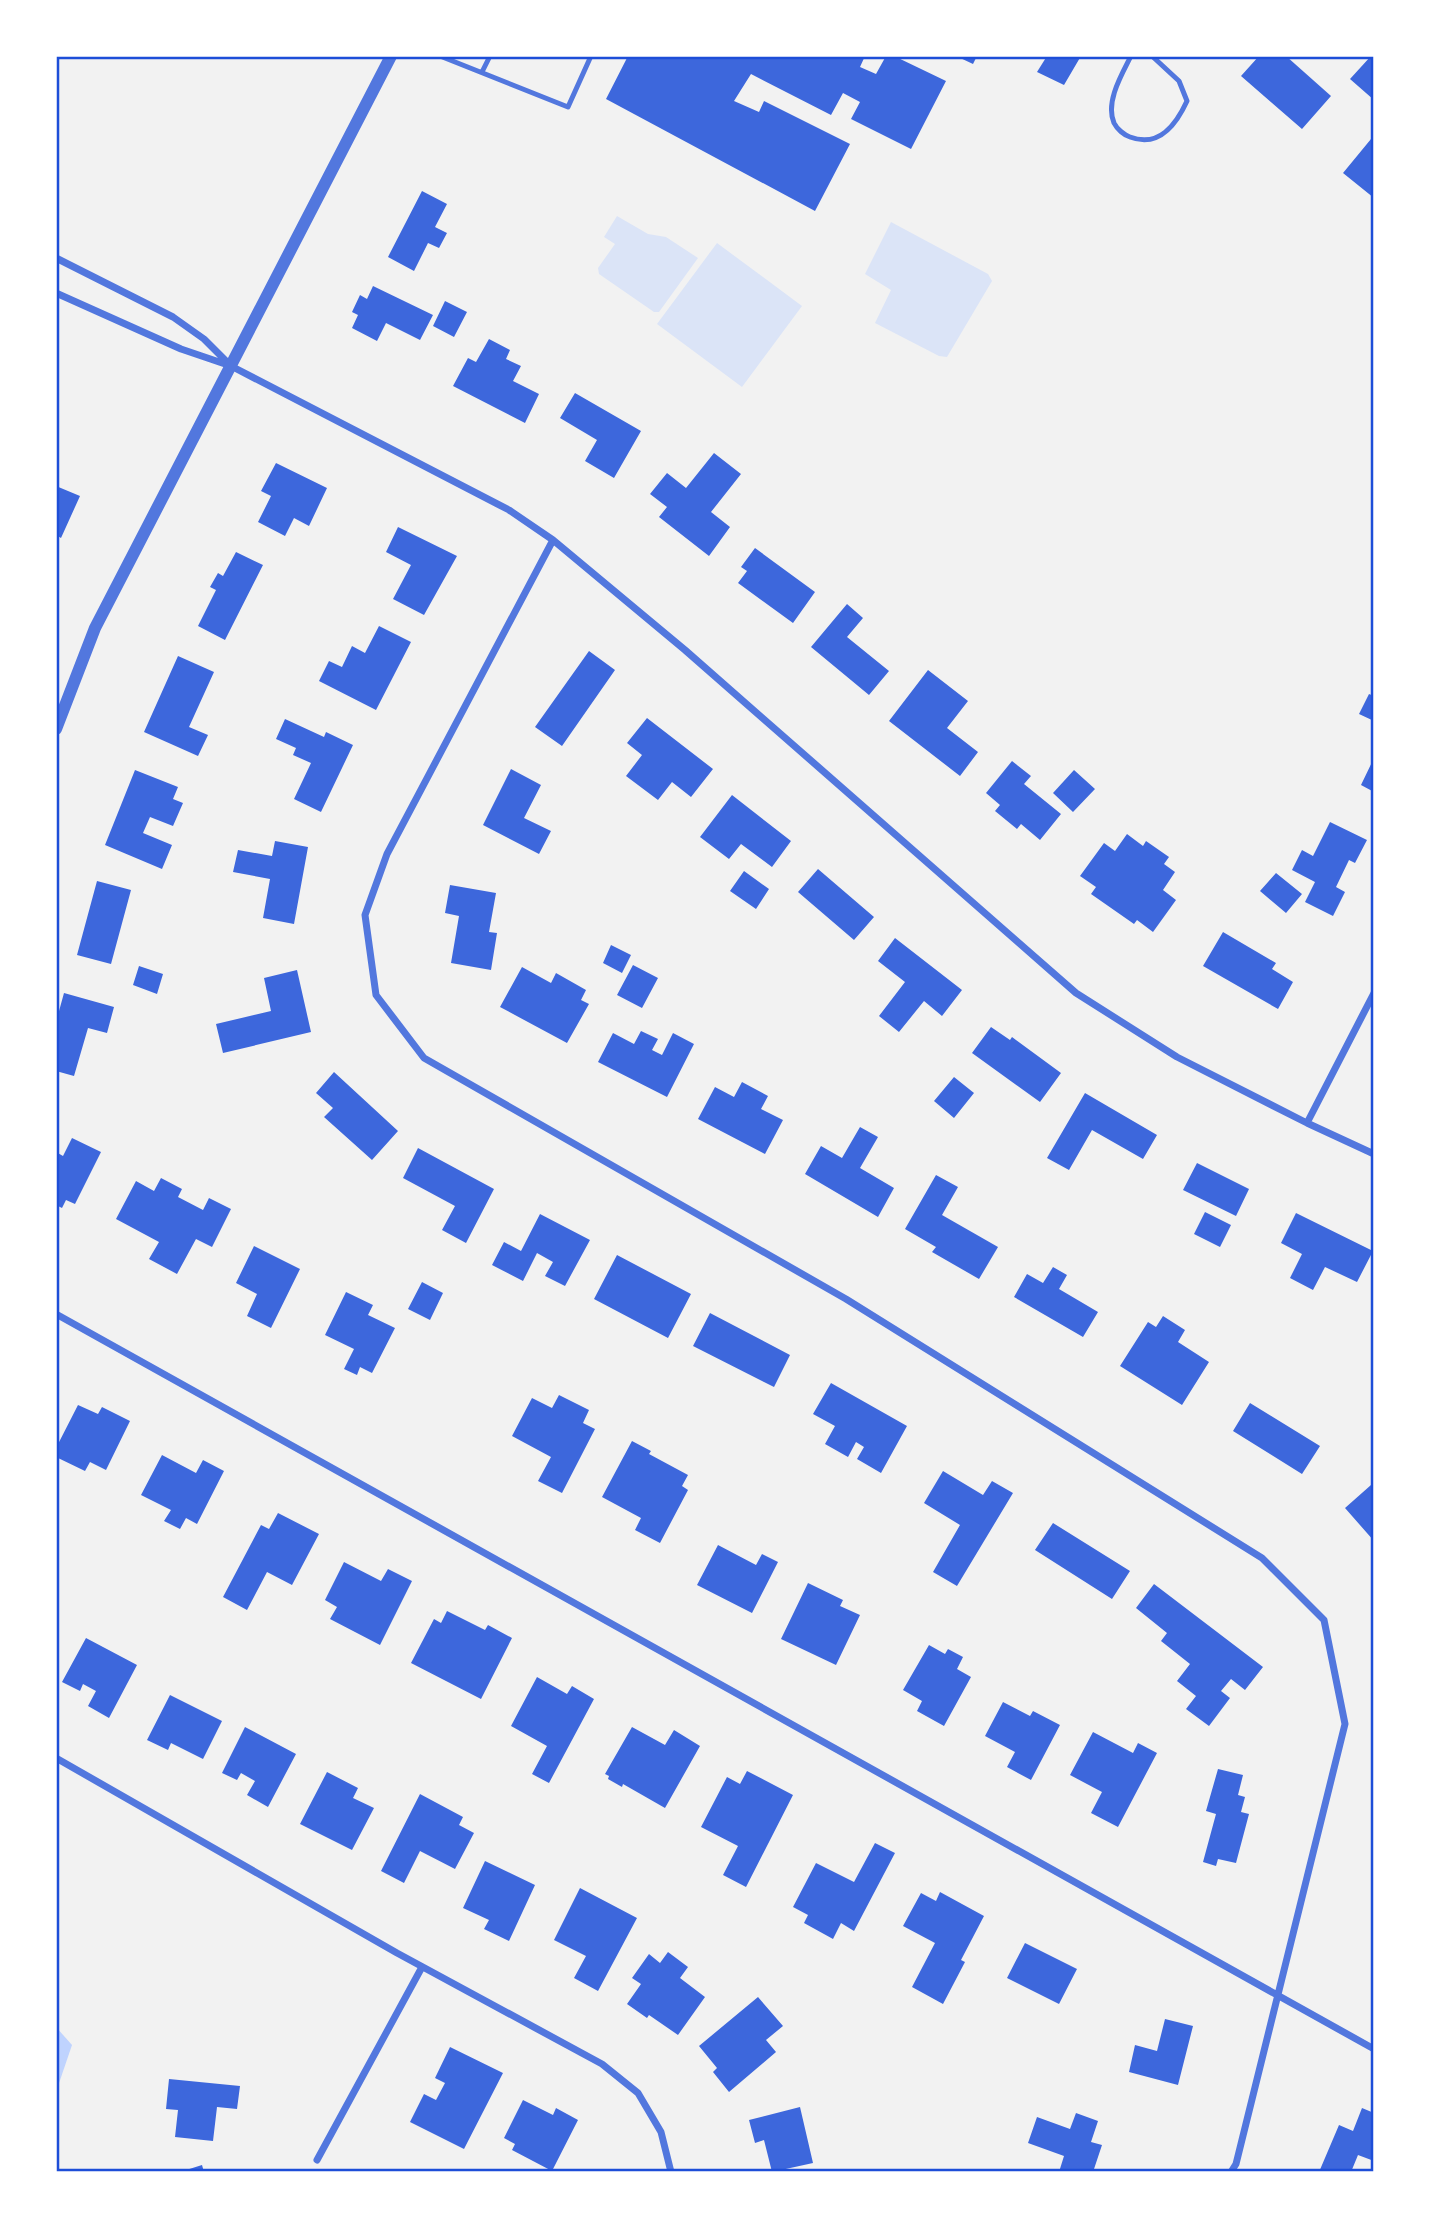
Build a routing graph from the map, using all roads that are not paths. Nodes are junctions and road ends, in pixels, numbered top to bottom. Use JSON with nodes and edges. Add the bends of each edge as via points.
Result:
{"nodes":[{"id":1,"x":391,"y":56,"type":"edge"},
{"id":2,"x":440,"y":56,"type":"edge"},
{"id":3,"x":490,"y":56,"type":"edge"},
{"id":4,"x":591,"y":56,"type":"edge"},
{"id":5,"x":1132,"y":56,"type":"edge"},
{"id":6,"x":1152,"y":56,"type":"edge"},
{"id":7,"x":482,"y":72,"type":"junction"},
{"id":8,"x":56,"y":258,"type":"edge"},
{"id":9,"x":56,"y":293,"type":"edge"},
{"id":10,"x":231,"y":366,"type":"junction"},
{"id":11,"x":553,"y":540,"type":"junction"},
{"id":12,"x":56,"y":729,"type":"edge"},
{"id":13,"x":1374,"y":993,"type":"edge"},
{"id":14,"x":1307,"y":1123,"type":"junction"},
{"id":15,"x":1374,"y":1154,"type":"edge"},
{"id":16,"x":56,"y":1314,"type":"edge"},
{"id":17,"x":56,"y":1758,"type":"edge"},
{"id":18,"x":422,"y":1967,"type":"junction"},
{"id":19,"x":1277,"y":1995,"type":"junction"},
{"id":20,"x":1374,"y":2049,"type":"edge"},
{"id":21,"x":317,"y":2160,"type":"dead end"},
{"id":22,"x":671,"y":2172,"type":"edge"},
{"id":23,"x":1231,"y":2172,"type":"edge"}],
"edges":[{"from":1,"to":10,"type":"street"},
{"from":2,"to":7,"type":"lane"},
{"from":3,"to":7,"type":"lane"},
{"from":4,"to":7,"type":"lane","via":[[568,107]]},
{"from":5,"to":6,"type":"lane","via":[[1112,103],[1114,123],[1124,135],[1140,141],[1168,131],[1186,101],[1179,81]]},
{"from":8,"to":10,"type":"street","via":[[173,317]]},
{"from":9,"to":10,"type":"street","via":[[181,349]]},
{"from":10,"to":11,"type":"street","via":[[509,510]]},
{"from":10,"to":12,"type":"street","via":[[95,628]]},
{"from":11,"to":14,"type":"street","via":[[1076,993],[1177,1057]]},
{"from":11,"to":19,"type":"street","via":[[387,854],[365,915],[376,995],[424,1058],[846,1299],[1262,1558],[1324,1620],[1345,1724]]},
{"from":13,"to":14,"type":"street"},
{"from":14,"to":15,"type":"street"},
{"from":16,"to":19,"type":"street"},
{"from":17,"to":18,"type":"street"},
{"from":18,"to":21,"type":"street"},
{"from":18,"to":22,"type":"street","via":[[602,2064],[638,2093],[661,2132]]},
{"from":19,"to":20,"type":"street"},
{"from":19,"to":23,"type":"street"}]}
